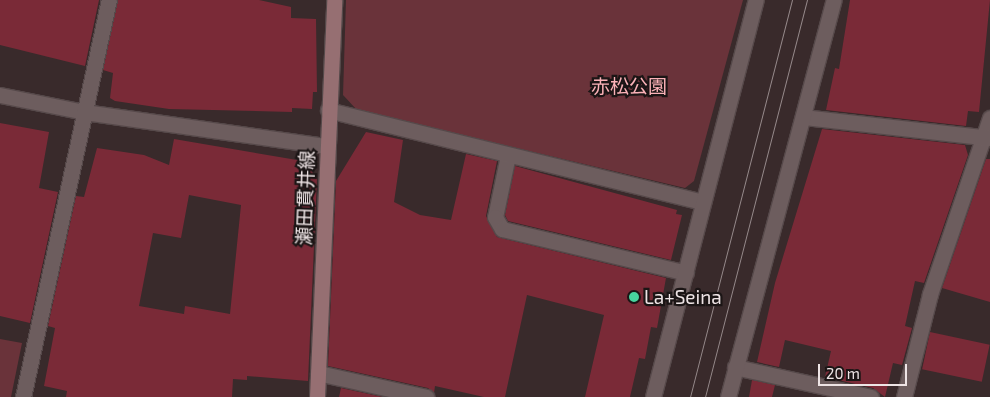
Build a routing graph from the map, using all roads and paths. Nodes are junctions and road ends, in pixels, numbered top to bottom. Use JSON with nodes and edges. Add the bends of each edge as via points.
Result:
{"nodes":[{"id":1,"x":109,"y":0,"type":"edge"},
{"id":2,"x":334,"y":0,"type":"edge"},
{"id":3,"x":756,"y":0,"type":"edge"},
{"id":4,"x":834,"y":0,"type":"edge"},
{"id":5,"x":0,"y":95,"type":"edge"},
{"id":6,"x":328,"y":110,"type":"junction"},
{"id":7,"x":84,"y":112,"type":"junction"},
{"id":8,"x":803,"y":117,"type":"junction"},
{"id":9,"x":990,"y":118,"type":"edge"},
{"id":10,"x":987,"y":138,"type":"edge"},
{"id":11,"x":327,"y":146,"type":"junction"},
{"id":12,"x":508,"y":155,"type":"junction"},
{"id":13,"x":703,"y":202,"type":"junction"},
{"id":14,"x":686,"y":273,"type":"junction"},
{"id":15,"x":736,"y":367,"type":"junction"},
{"id":16,"x":318,"y":373,"type":"junction"},
{"id":17,"x":23,"y":397,"type":"edge"},
{"id":18,"x":317,"y":397,"type":"edge"},
{"id":19,"x":426,"y":397,"type":"edge"},
{"id":20,"x":653,"y":397,"type":"edge"},
{"id":21,"x":728,"y":397,"type":"edge"},
{"id":22,"x":871,"y":397,"type":"edge"},
{"id":23,"x":904,"y":397,"type":"edge"}],
"edges":[{"from":1,"to":7,"type":"street"},
{"from":2,"to":6,"type":"main road","name":"瀬田貫井線"},
{"from":3,"to":13,"type":"street"},
{"from":4,"to":8,"type":"street"},
{"from":5,"to":7,"type":"street"},
{"from":6,"to":11,"type":"main road","name":"瀬田貫井線"},
{"from":6,"to":12,"type":"street"},
{"from":7,"to":11,"type":"street"},
{"from":7,"to":17,"type":"street"},
{"from":8,"to":10,"type":"street"},
{"from":8,"to":15,"type":"street"},
{"from":9,"to":10,"type":"street"},
{"from":10,"to":23,"type":"street","via":[[930,294]]},
{"from":11,"to":16,"type":"main road","name":"瀬田貫井線"},
{"from":12,"to":13,"type":"street"},
{"from":12,"to":14,"type":"street","via":[[495,217],[502,229]]},
{"from":13,"to":14,"type":"street"},
{"from":14,"to":20,"type":"street"},
{"from":15,"to":21,"type":"street"},
{"from":15,"to":22,"type":"street"},
{"from":16,"to":18,"type":"main road","name":"瀬田貫井線"},
{"from":16,"to":19,"type":"street"}]}
